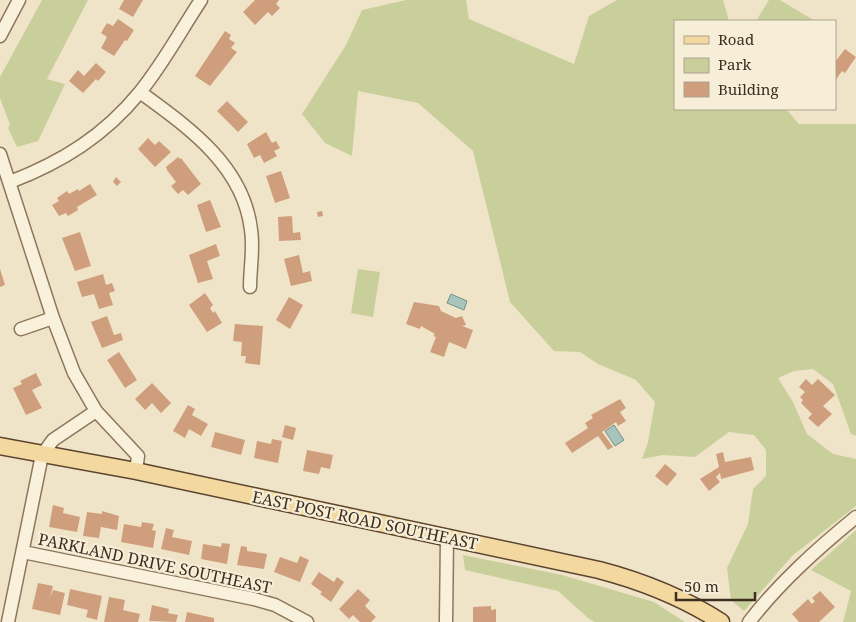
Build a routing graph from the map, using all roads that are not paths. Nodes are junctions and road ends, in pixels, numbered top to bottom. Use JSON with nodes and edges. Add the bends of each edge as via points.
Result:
{"nodes":[{"id":1,"x":19,"y":0,"type":"edge"},
{"id":2,"x":201,"y":0,"type":"edge"},
{"id":3,"x":0,"y":36,"type":"edge"},
{"id":4,"x":140,"y":92,"type":"junction"},
{"id":5,"x":0,"y":154,"type":"edge"},
{"id":6,"x":10,"y":182,"type":"junction"},
{"id":7,"x":250,"y":287,"type":"dead end"},
{"id":8,"x":53,"y":318,"type":"junction"},
{"id":9,"x":21,"y":329,"type":"dead end"},
{"id":10,"x":96,"y":411,"type":"junction"},
{"id":11,"x":0,"y":446,"type":"edge"},
{"id":12,"x":42,"y":455,"type":"junction"},
{"id":13,"x":136,"y":471,"type":"junction"},
{"id":14,"x":856,"y":517,"type":"edge"},
{"id":15,"x":447,"y":537,"type":"junction"},
{"id":16,"x":23,"y":552,"type":"junction"},
{"id":17,"x":8,"y":622,"type":"edge"},
{"id":18,"x":306,"y":622,"type":"edge"},
{"id":19,"x":446,"y":622,"type":"edge"},
{"id":20,"x":721,"y":622,"type":"edge"},
{"id":21,"x":749,"y":622,"type":"edge"}],
"edges":[{"from":1,"to":3,"type":"street"},
{"from":2,"to":4,"type":"street"},
{"from":4,"to":6,"type":"street","via":[[86,144],[47,168]]},
{"from":4,"to":7,"type":"street","via":[[200,139],[228,168],[243,196],[252,230]]},
{"from":5,"to":6,"type":"street"},
{"from":6,"to":8,"type":"street"},
{"from":8,"to":9,"type":"street"},
{"from":8,"to":10,"type":"street","via":[[74,373]]},
{"from":10,"to":12,"type":"street","via":[[53,440]]},
{"from":10,"to":13,"type":"street","via":[[138,456]]},
{"from":11,"to":12,"type":"main road","name":"EAST POST ROAD SOUTHEAST"},
{"from":12,"to":13,"type":"main road","name":"EAST POST ROAD SOUTHEAST"},
{"from":12,"to":16,"type":"street"},
{"from":13,"to":15,"type":"main road","name":"EAST POST ROAD SOUTHEAST"},
{"from":14,"to":21,"type":"street","via":[[784,581]]},
{"from":15,"to":19,"type":"street"},
{"from":15,"to":20,"type":"main road","name":"EAST POST ROAD SOUTHEAST","via":[[619,575],[680,599]]},
{"from":16,"to":17,"type":"street"},
{"from":16,"to":18,"type":"street","name":"PARKLAND DRIVE SOUTHEAST","via":[[254,599],[275,605]]}]}
